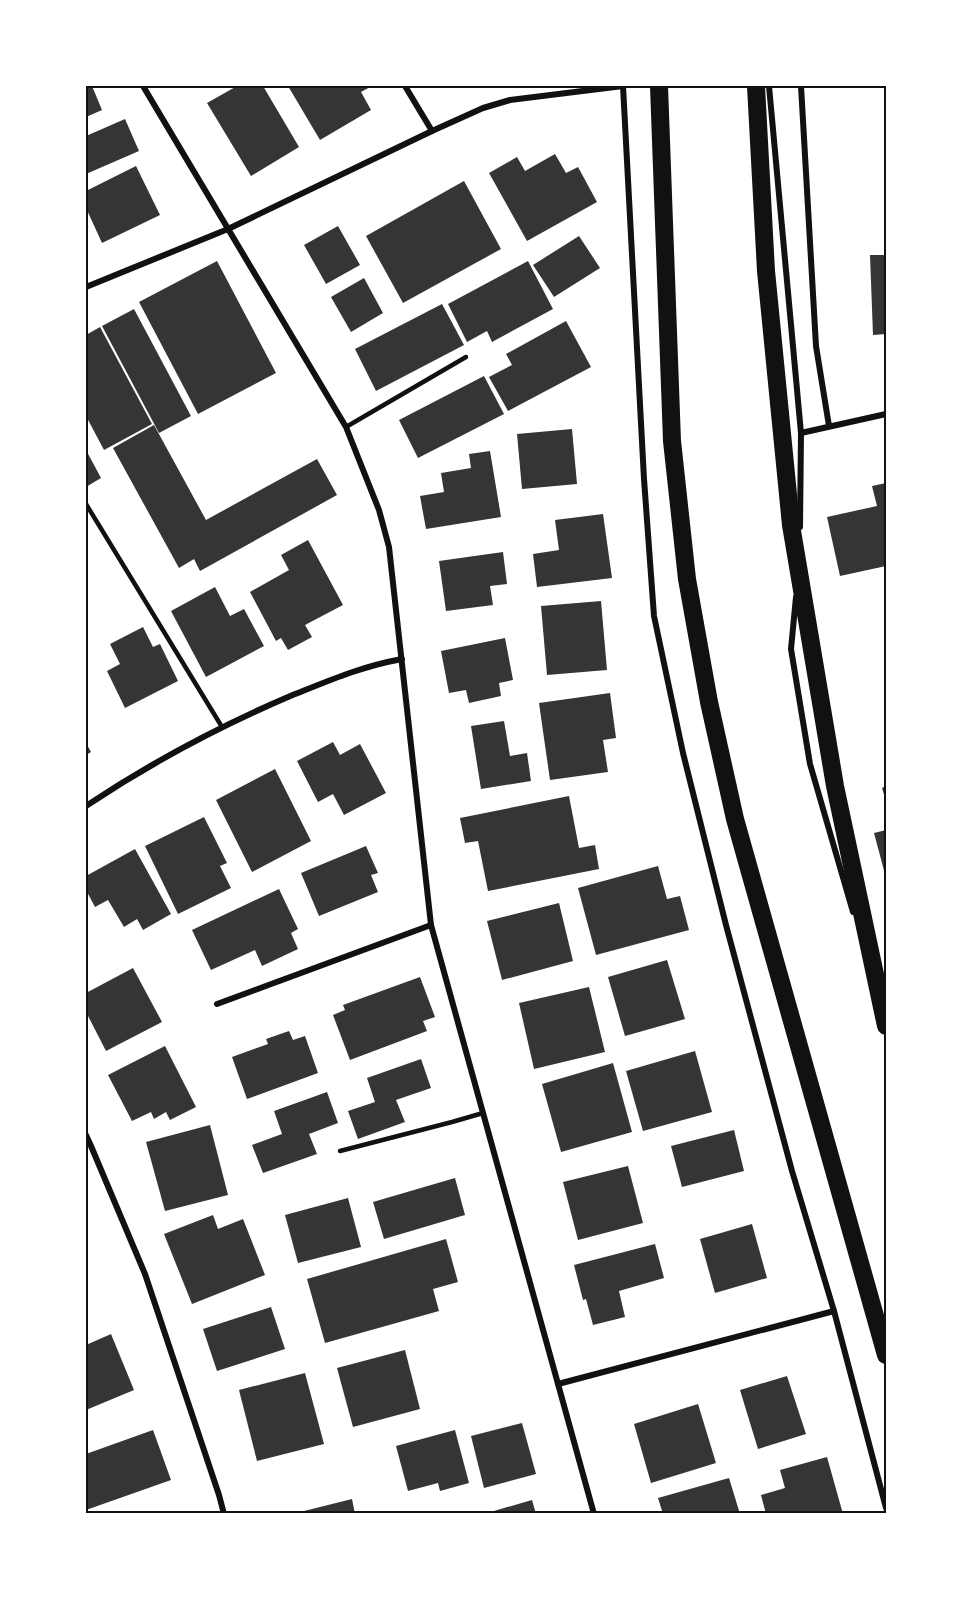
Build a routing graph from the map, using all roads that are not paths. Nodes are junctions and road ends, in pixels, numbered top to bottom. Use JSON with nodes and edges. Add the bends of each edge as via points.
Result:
{"nodes":[{"id":1,"x":143,"y":86,"type":"edge"},
{"id":2,"x":405,"y":86,"type":"edge"},
{"id":3,"x":623,"y":86,"type":"edge"},
{"id":4,"x":659,"y":86,"type":"edge"},
{"id":5,"x":756,"y":86,"type":"edge"},
{"id":6,"x":769,"y":86,"type":"edge"},
{"id":7,"x":801,"y":86,"type":"edge"},
{"id":8,"x":432,"y":131,"type":"junction"},
{"id":9,"x":228,"y":230,"type":"junction"},
{"id":10,"x":86,"y":287,"type":"edge"},
{"id":11,"x":466,"y":357,"type":"dead end"},
{"id":12,"x":886,"y":414,"type":"edge"},
{"id":13,"x":829,"y":426,"type":"junction"},
{"id":14,"x":346,"y":427,"type":"junction"},
{"id":15,"x":801,"y":433,"type":"junction"},
{"id":16,"x":86,"y":504,"type":"edge"},
{"id":17,"x":402,"y":659,"type":"junction"},
{"id":18,"x":222,"y":727,"type":"junction"},
{"id":19,"x":86,"y":806,"type":"edge"},
{"id":20,"x":854,"y":914,"type":"dead end"},
{"id":21,"x":431,"y":925,"type":"junction"},
{"id":22,"x":857,"y":925,"type":"dead end"},
{"id":23,"x":217,"y":1004,"type":"dead end"},
{"id":24,"x":886,"y":1019,"type":"edge"},
{"id":25,"x":886,"y":1026,"type":"edge"},
{"id":26,"x":483,"y":1113,"type":"junction"},
{"id":27,"x":86,"y":1135,"type":"edge"},
{"id":28,"x":340,"y":1151,"type":"dead end"},
{"id":29,"x":834,"y":1311,"type":"junction"},
{"id":30,"x":886,"y":1355,"type":"edge"},
{"id":31,"x":558,"y":1384,"type":"junction"},
{"id":32,"x":886,"y":1508,"type":"edge"},
{"id":33,"x":224,"y":1514,"type":"edge"},
{"id":34,"x":594,"y":1514,"type":"edge"}],
"edges":[{"from":1,"to":9,"type":"street"},
{"from":2,"to":8,"type":"street"},
{"from":3,"to":8,"type":"street","via":[[510,100]]},
{"from":3,"to":29,"type":"street","via":[[654,616],[726,925]]},
{"from":4,"to":30,"type":"highway","via":[[672,441],[687,579],[709,702],[735,819]]},
{"from":5,"to":25,"type":"highway","via":[[766,271],[791,525],[835,786]]},
{"from":6,"to":15,"type":"street"},
{"from":7,"to":13,"type":"street","via":[[816,346]]},
{"from":8,"to":9,"type":"street"},
{"from":9,"to":10,"type":"street"},
{"from":9,"to":14,"type":"street"},
{"from":11,"to":14,"type":"lane"},
{"from":12,"to":13,"type":"street"},
{"from":13,"to":15,"type":"street"},
{"from":14,"to":17,"type":"street","via":[[379,510],[389,547]]},
{"from":15,"to":20,"type":"street","via":[[799,562],[791,649],[810,764]]},
{"from":16,"to":18,"type":"lane"},
{"from":17,"to":18,"type":"street","via":[[341,675]]},
{"from":17,"to":21,"type":"street"},
{"from":18,"to":19,"type":"street"},
{"from":21,"to":23,"type":"street"},
{"from":21,"to":26,"type":"street"},
{"from":22,"to":24,"type":"street"},
{"from":26,"to":28,"type":"lane"},
{"from":26,"to":31,"type":"street"},
{"from":27,"to":33,"type":"street","via":[[145,1274]]},
{"from":29,"to":31,"type":"street"},
{"from":29,"to":32,"type":"street"},
{"from":31,"to":34,"type":"street"}]}
